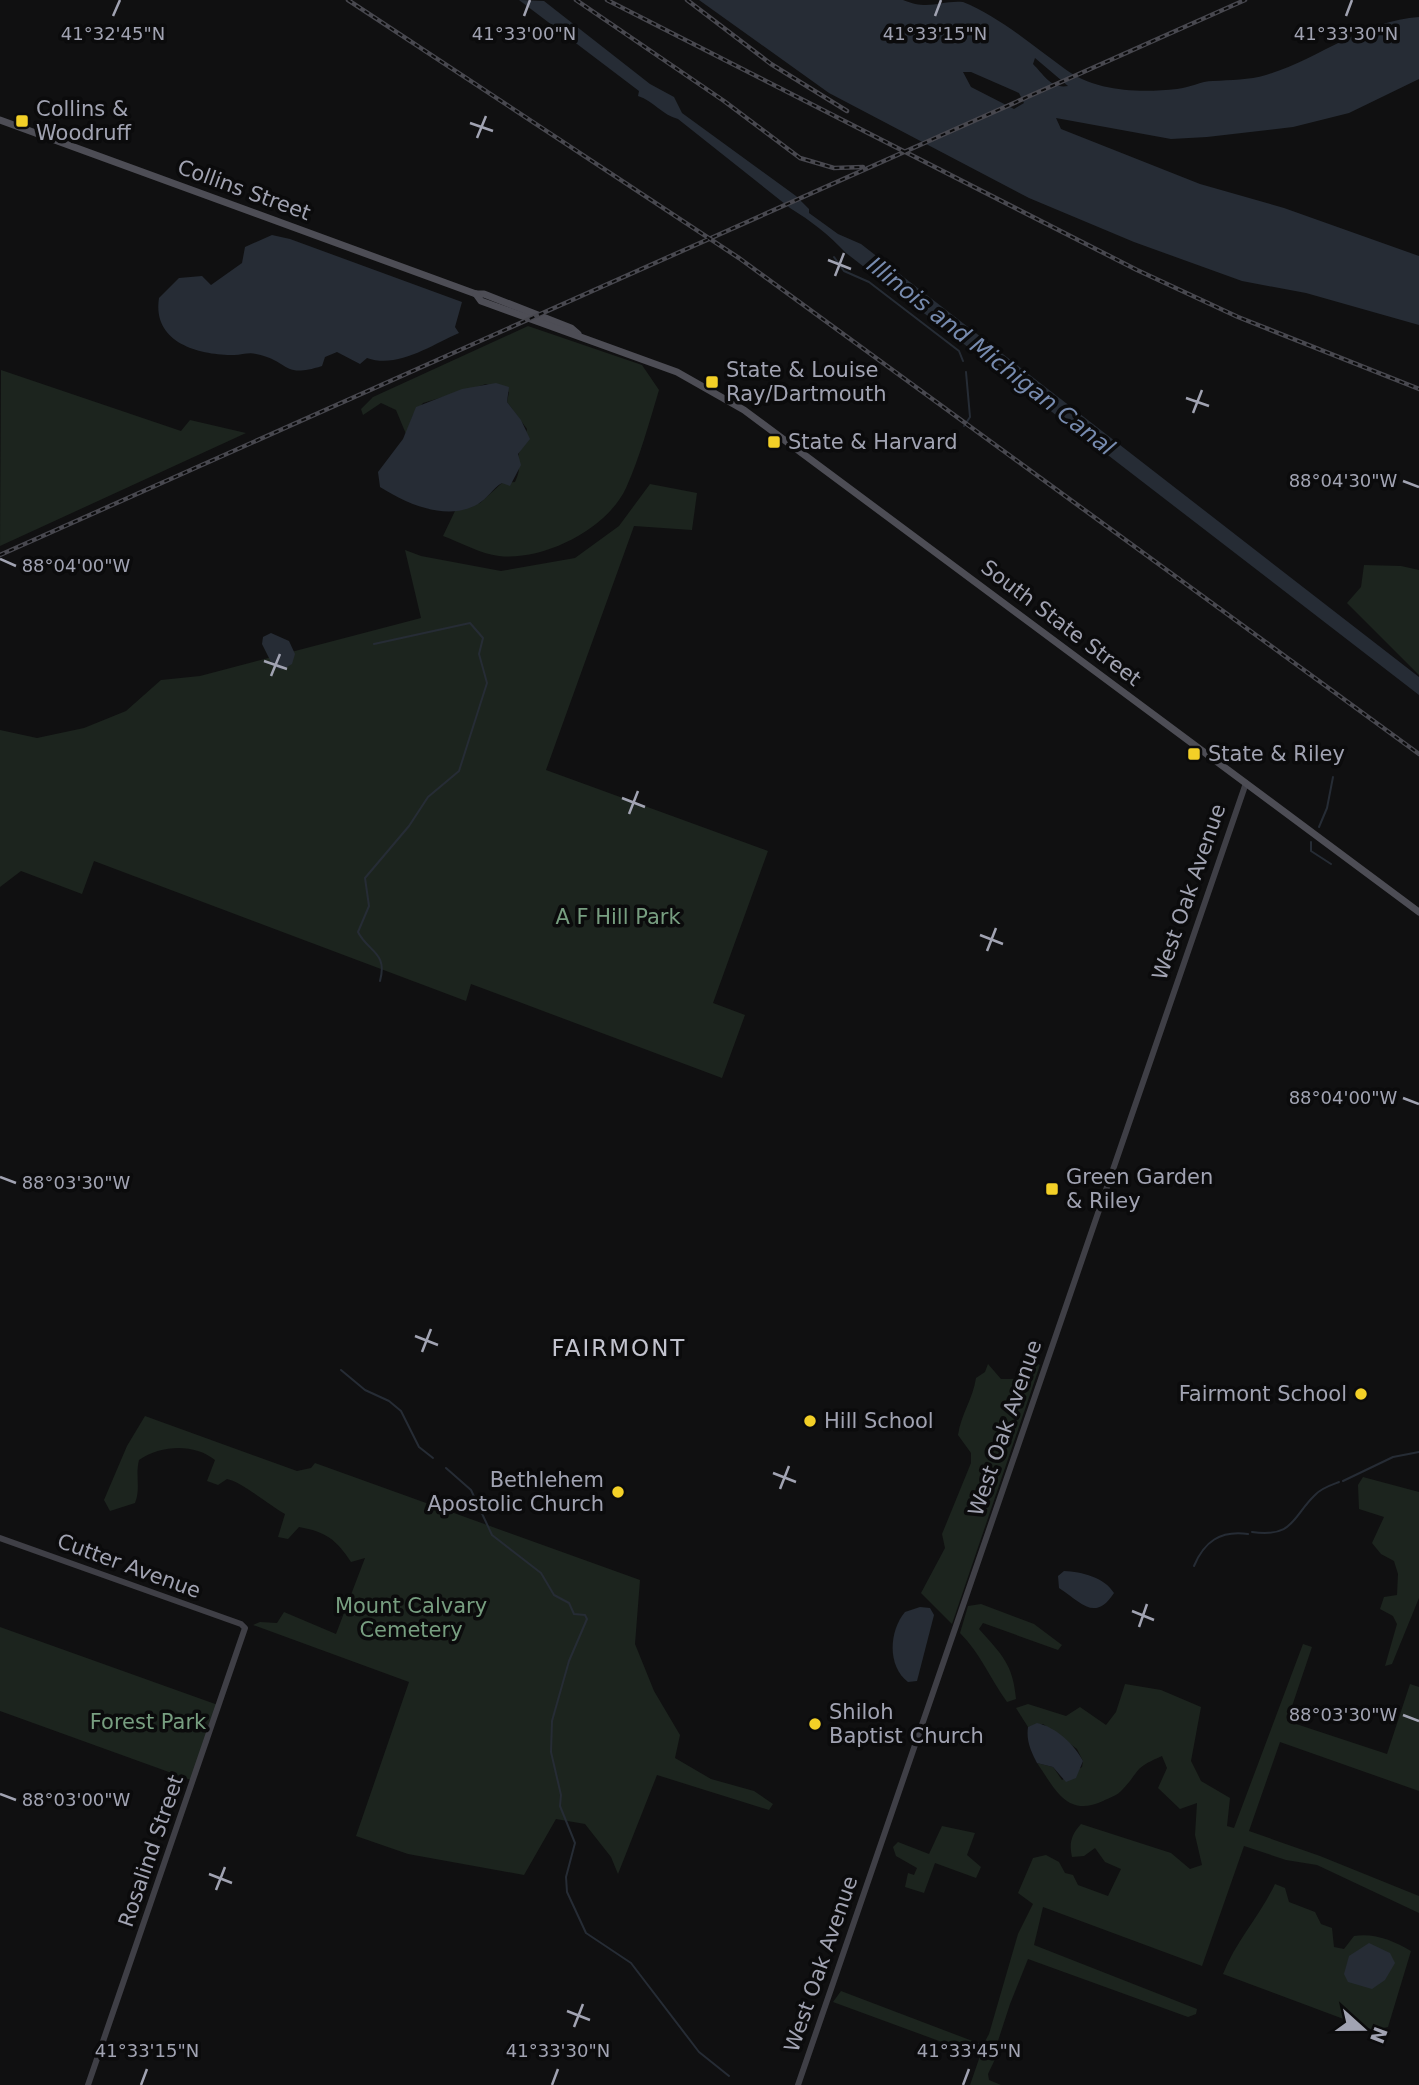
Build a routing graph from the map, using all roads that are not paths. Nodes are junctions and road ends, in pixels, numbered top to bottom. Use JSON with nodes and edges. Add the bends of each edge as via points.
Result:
{"nodes":[{"id":1,"x":0,"y":120,"type":"edge"},
{"id":2,"x":677,"y":372,"type":"joint"},
{"id":3,"x":1246,"y":783,"type":"junction"},
{"id":4,"x":1419,"y":912,"type":"edge"},
{"id":5,"x":0,"y":1538,"type":"edge"},
{"id":6,"x":245,"y":1628,"type":"joint"},
{"id":7,"x":88,"y":2085,"type":"edge"},
{"id":8,"x":798,"y":2085,"type":"edge"}],
"edges":[{"from":1,"to":2,"type":"main road","name":"Collins Street","via":[[484,294]]},
{"from":2,"to":3,"type":"main road","name":"South State Street","via":[[756,419]]},
{"from":3,"to":4,"type":"main road","name":"South State Street"},
{"from":3,"to":8,"type":"street","name":"West Oak Avenue"},
{"from":5,"to":6,"type":"street","name":"Cutter Avenue"},
{"from":6,"to":7,"type":"street","name":"Rosalind Street"}]}
